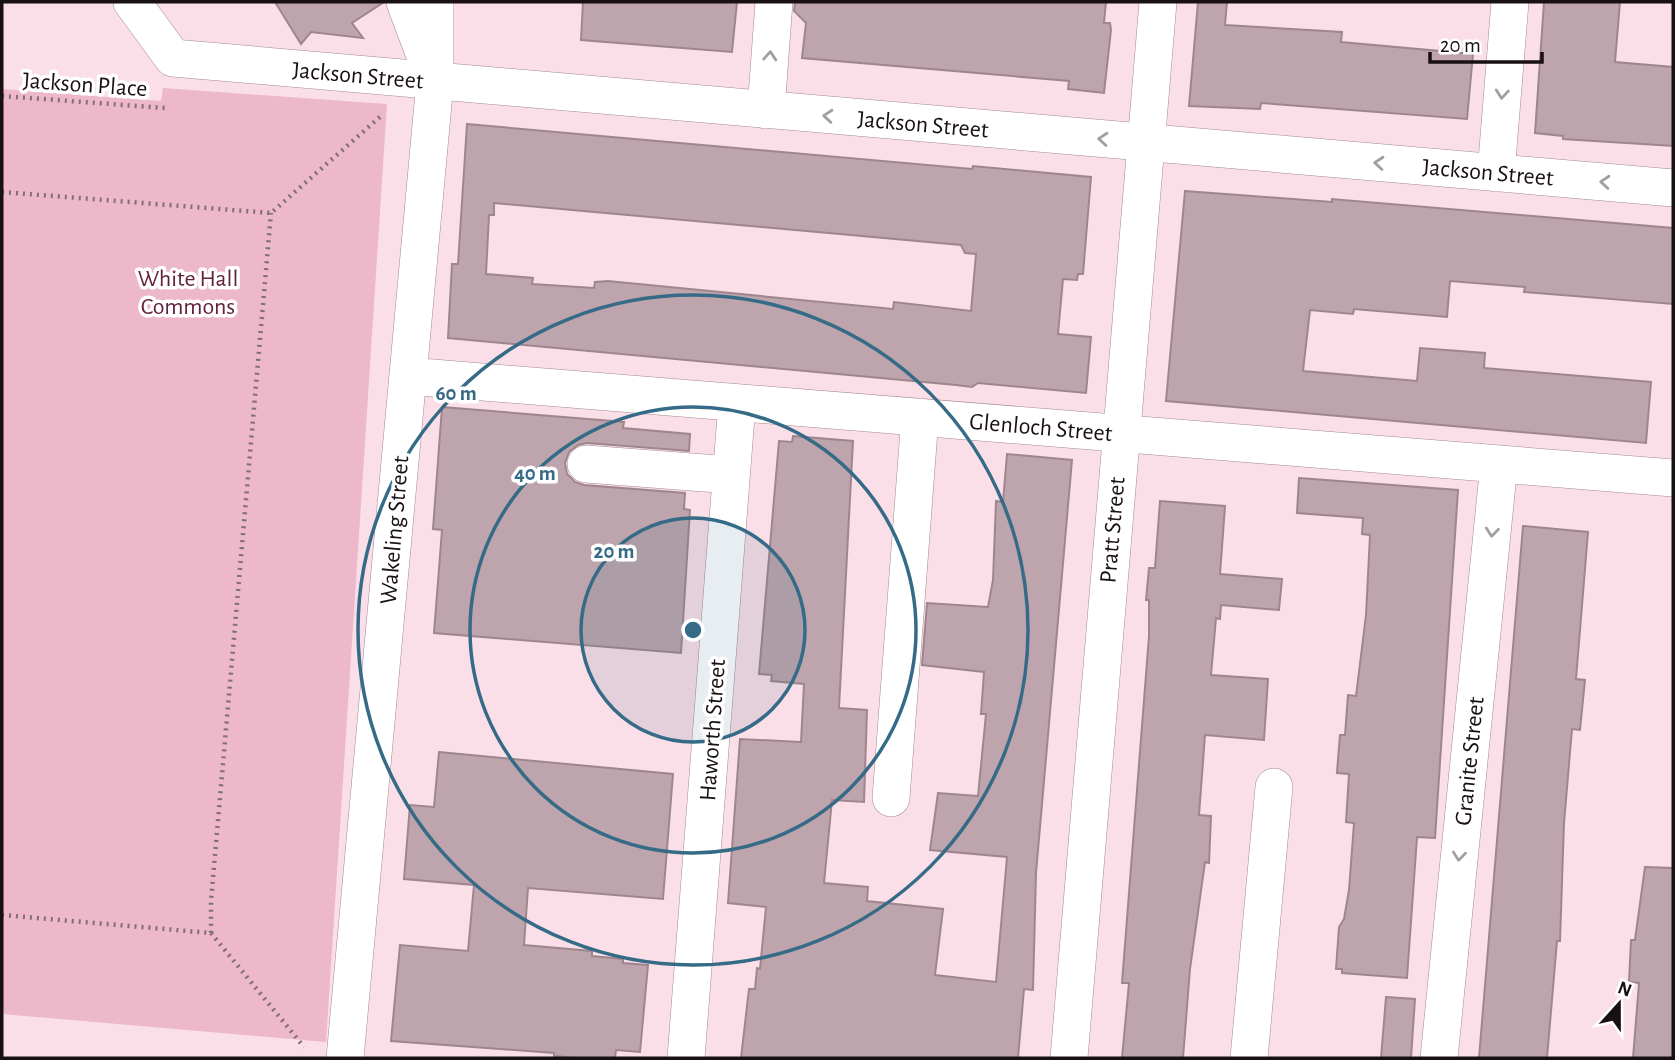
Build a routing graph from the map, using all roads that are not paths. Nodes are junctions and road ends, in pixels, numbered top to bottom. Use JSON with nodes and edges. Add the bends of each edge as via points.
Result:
{"nodes":[{"id":1,"x":132,"y":2,"type":"edge"},
{"id":2,"x":405,"y":2,"type":"edge"},
{"id":3,"x":435,"y":2,"type":"edge"},
{"id":4,"x":774,"y":2,"type":"edge"},
{"id":5,"x":1158,"y":2,"type":"edge"},
{"id":6,"x":1510,"y":2,"type":"edge"},
{"id":7,"x":435,"y":82,"type":"junction"},
{"id":8,"x":766,"y":110,"type":"junction"},
{"id":9,"x":1146,"y":143,"type":"junction"},
{"id":10,"x":1496,"y":173,"type":"junction"},
{"id":11,"x":1673,"y":188,"type":"edge"},
{"id":12,"x":408,"y":376,"type":"junction"},
{"id":13,"x":737,"y":403,"type":"junction"},
{"id":14,"x":920,"y":417,"type":"junction"},
{"id":15,"x":1120,"y":433,"type":"junction"},
{"id":16,"x":586,"y":464,"type":"dead end"},
{"id":17,"x":1499,"y":464,"type":"junction"},
{"id":18,"x":731,"y":475,"type":"junction"},
{"id":19,"x":1673,"y":478,"type":"edge"},
{"id":20,"x":1274,"y":788,"type":"dead end"},
{"id":21,"x":891,"y":798,"type":"dead end"},
{"id":22,"x":345,"y":1058,"type":"edge"},
{"id":23,"x":686,"y":1058,"type":"edge"},
{"id":24,"x":1069,"y":1058,"type":"edge"},
{"id":25,"x":1249,"y":1058,"type":"edge"},
{"id":26,"x":1439,"y":1058,"type":"edge"}],
"edges":[{"from":1,"to":7,"type":"street","name":"Jackson Street","via":[[173,58]]},
{"from":2,"to":7,"type":"street"},
{"from":3,"to":7,"type":"street","name":"Wakeling Street"},
{"from":8,"to":4,"type":"street","one_way":true},
{"from":5,"to":9,"type":"street","name":"Pratt Street"},
{"from":6,"to":10,"type":"street","one_way":true},
{"from":7,"to":8,"type":"street","name":"Jackson Street"},
{"from":7,"to":12,"type":"street","name":"Wakeling Street"},
{"from":9,"to":8,"type":"street","name":"Jackson Street","one_way":true},
{"from":10,"to":9,"type":"street","name":"Jackson Street","one_way":true},
{"from":9,"to":15,"type":"street","name":"Pratt Street"},
{"from":11,"to":10,"type":"street","name":"Jackson Street","one_way":true},
{"from":12,"to":13,"type":"street","name":"Glenloch Street"},
{"from":12,"to":22,"type":"street","name":"Wakeling Street"},
{"from":13,"to":14,"type":"street","name":"Glenloch Street"},
{"from":13,"to":18,"type":"street","name":"Haworth Street"},
{"from":14,"to":15,"type":"street","name":"Glenloch Street"},
{"from":14,"to":21,"type":"street"},
{"from":15,"to":17,"type":"street","name":"Glenloch Street"},
{"from":15,"to":24,"type":"street","name":"Pratt Street"},
{"from":16,"to":18,"type":"street"},
{"from":17,"to":19,"type":"street","name":"Glenloch Street"},
{"from":17,"to":26,"type":"street","name":"Granite Street","one_way":true},
{"from":18,"to":23,"type":"street","name":"Haworth Street"},
{"from":20,"to":25,"type":"street"}]}
